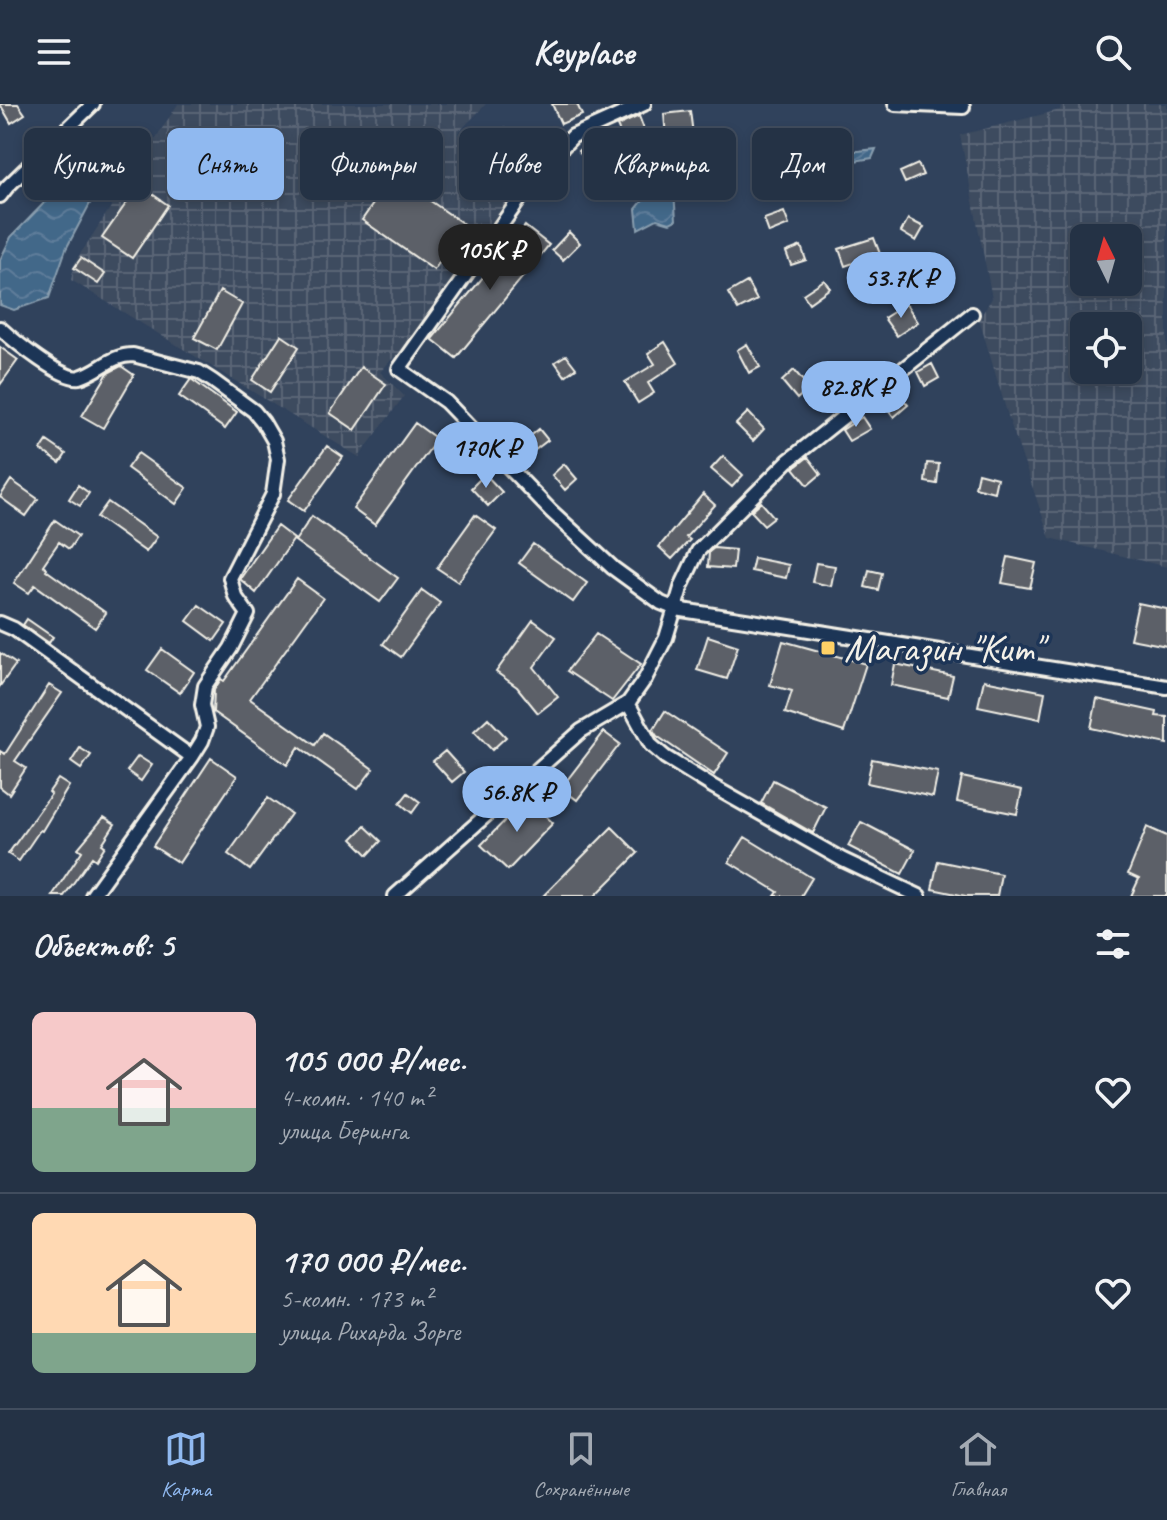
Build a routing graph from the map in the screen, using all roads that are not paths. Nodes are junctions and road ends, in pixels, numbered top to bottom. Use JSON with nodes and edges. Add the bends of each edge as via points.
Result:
{"nodes":[{"id":1,"x":93,"y":104,"type":"edge"},
{"id":2,"x":644,"y":104,"type":"edge"},
{"id":3,"x":895,"y":104,"type":"edge"},
{"id":4,"x":963,"y":107,"type":"dead end"},
{"id":5,"x":0,"y":196,"type":"edge"},
{"id":6,"x":972,"y":314,"type":"dead end"},
{"id":7,"x":0,"y":328,"type":"edge"},
{"id":8,"x":676,"y":609,"type":"junction"},
{"id":9,"x":0,"y":623,"type":"edge"},
{"id":10,"x":1167,"y":687,"type":"edge"},
{"id":11,"x":628,"y":703,"type":"junction"},
{"id":12,"x":192,"y":757,"type":"junction"},
{"id":13,"x":92,"y":896,"type":"edge"},
{"id":14,"x":395,"y":896,"type":"edge"},
{"id":15,"x":919,"y":896,"type":"edge"}],
"edges":[{"from":1,"to":5,"type":"street"},
{"from":2,"to":8,"type":"street","via":[[561,146],[399,369],[446,402],[613,568]]},
{"from":3,"to":4,"type":"street"},
{"from":6,"to":8,"type":"street","via":[[765,482],[698,551]]},
{"from":7,"to":12,"type":"street","via":[[74,378],[122,355],[199,372],[254,411],[274,441],[278,459],[273,494],[230,578],[248,614],[205,686],[207,727]]},
{"from":8,"to":10,"type":"street"},
{"from":8,"to":11,"type":"street","via":[[666,638]]},
{"from":9,"to":12,"type":"street"},
{"from":11,"to":14,"type":"street","via":[[581,731]]},
{"from":11,"to":15,"type":"street","via":[[651,745],[665,757],[843,860]]},
{"from":12,"to":13,"type":"street"}]}
